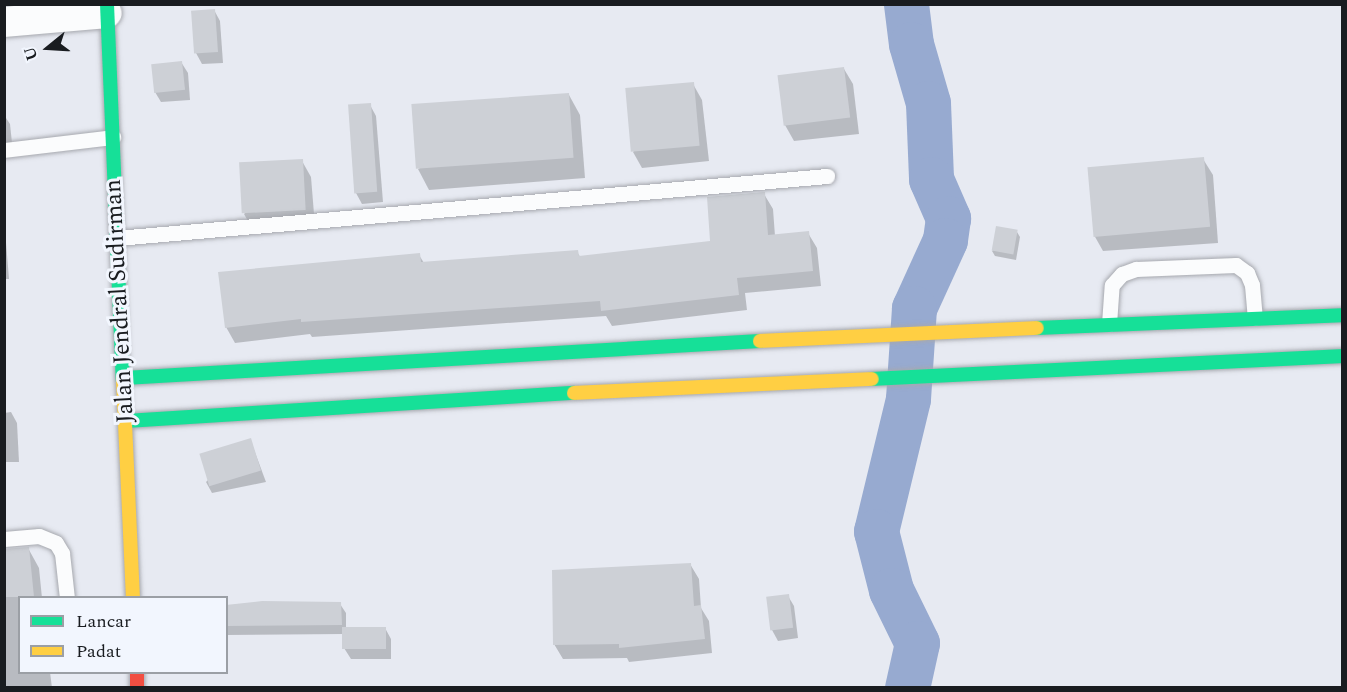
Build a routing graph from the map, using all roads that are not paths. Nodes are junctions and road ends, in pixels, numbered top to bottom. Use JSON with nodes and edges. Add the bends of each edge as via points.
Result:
{"nodes":[{"id":1,"x":107,"y":9,"type":"edge"},
{"id":2,"x":4,"y":22,"type":"edge"},
{"id":3,"x":113,"y":137,"type":"junction"},
{"id":4,"x":4,"y":150,"type":"edge"},
{"id":5,"x":826,"y":176,"type":"dead end"},
{"id":6,"x":117,"y":238,"type":"junction"},
{"id":7,"x":1342,"y":315,"type":"edge"},
{"id":8,"x":1255,"y":318,"type":"junction"},
{"id":9,"x":1109,"y":324,"type":"junction"},
{"id":10,"x":1342,"y":356,"type":"edge"},
{"id":11,"x":124,"y":378,"type":"junction"},
{"id":12,"x":126,"y":422,"type":"junction"},
{"id":13,"x":4,"y":539,"type":"edge"},
{"id":14,"x":67,"y":596,"type":"edge"},
{"id":15,"x":133,"y":596,"type":"edge"}],
"edges":[{"from":1,"to":2,"type":"street"},
{"from":1,"to":3,"type":"main road","name":"Jalan Jendral Sudirman"},
{"from":3,"to":4,"type":"lane"},
{"from":3,"to":6,"type":"main road","name":"Jalan Jendral Sudirman"},
{"from":5,"to":6,"type":"lane"},
{"from":6,"to":11,"type":"main road","name":"Jalan Jendral Sudirman"},
{"from":7,"to":8,"type":"main road"},
{"from":8,"to":9,"type":"main road"},
{"from":8,"to":9,"type":"lane","via":[[1252,285],[1247,273],[1236,265],[1136,269],[1122,274],[1112,285]]},
{"from":9,"to":11,"type":"main road"},
{"from":10,"to":12,"type":"main road","via":[[964,372]]},
{"from":11,"to":12,"type":"main road","name":"Jalan Jendral Sudirman"},
{"from":12,"to":15,"type":"main road","name":"Jalan Jendral Sudirman"},
{"from":13,"to":14,"type":"lane","via":[[39,536],[56,543],[62,553]]}]}
